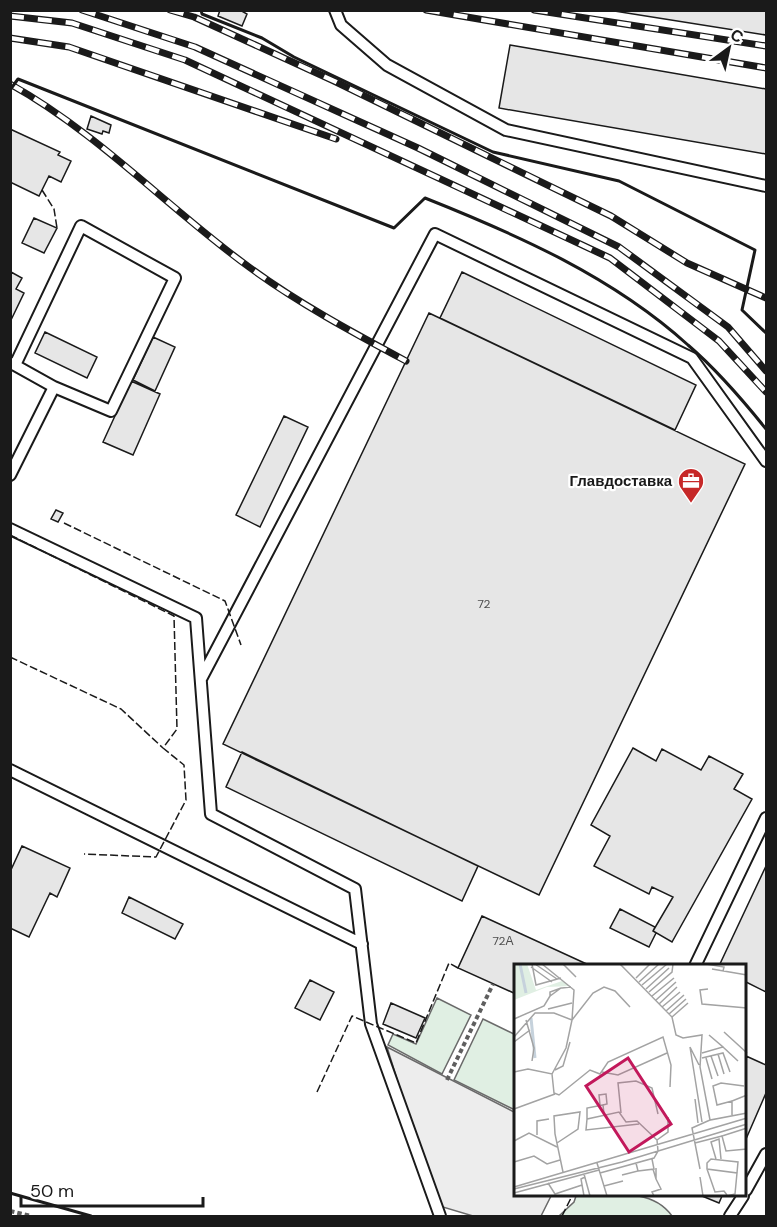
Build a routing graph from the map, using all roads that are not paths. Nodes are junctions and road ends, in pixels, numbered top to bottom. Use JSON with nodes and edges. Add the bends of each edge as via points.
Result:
{"nodes":[{"id":1,"x":335,"y":10,"type":"edge"},
{"id":2,"x":766,"y":186,"type":"edge"},
{"id":3,"x":13,"y":364,"type":"edge"},
{"id":4,"x":54,"y":387,"type":"junction"},
{"id":5,"x":766,"y":461,"type":"edge"},
{"id":6,"x":10,"y":475,"type":"edge"},
{"id":7,"x":10,"y":529,"type":"edge"},
{"id":8,"x":201,"y":679,"type":"junction"},
{"id":9,"x":10,"y":770,"type":"edge"},
{"id":10,"x":766,"y":818,"type":"edge"},
{"id":11,"x":362,"y":945,"type":"junction"},
{"id":12,"x":696,"y":964,"type":"edge"},
{"id":13,"x":766,"y":1154,"type":"edge"},
{"id":14,"x":747,"y":1188,"type":"edge"},
{"id":15,"x":741,"y":1197,"type":"edge"},
{"id":16,"x":440,"y":1216,"type":"edge"},
{"id":17,"x":730,"y":1216,"type":"edge"}],
"edges":[{"from":1,"to":2,"type":"lane","via":[[341,25],[387,65],[506,130]]},
{"from":3,"to":4,"type":"lane"},
{"from":3,"to":4,"type":"lane","via":[[81,226],[175,278],[111,411]]},
{"from":4,"to":6,"type":"lane"},
{"from":5,"to":8,"type":"lane","via":[[693,358],[435,234]]},
{"from":7,"to":8,"type":"lane","via":[[196,618]]},
{"from":8,"to":11,"type":"lane","via":[[211,814],[355,889]]},
{"from":9,"to":11,"type":"lane"},
{"from":10,"to":12,"type":"lane"},
{"from":11,"to":16,"type":"lane","via":[[371,1024]]},
{"from":13,"to":14,"type":"lane"},
{"from":15,"to":17,"type":"lane"}]}
